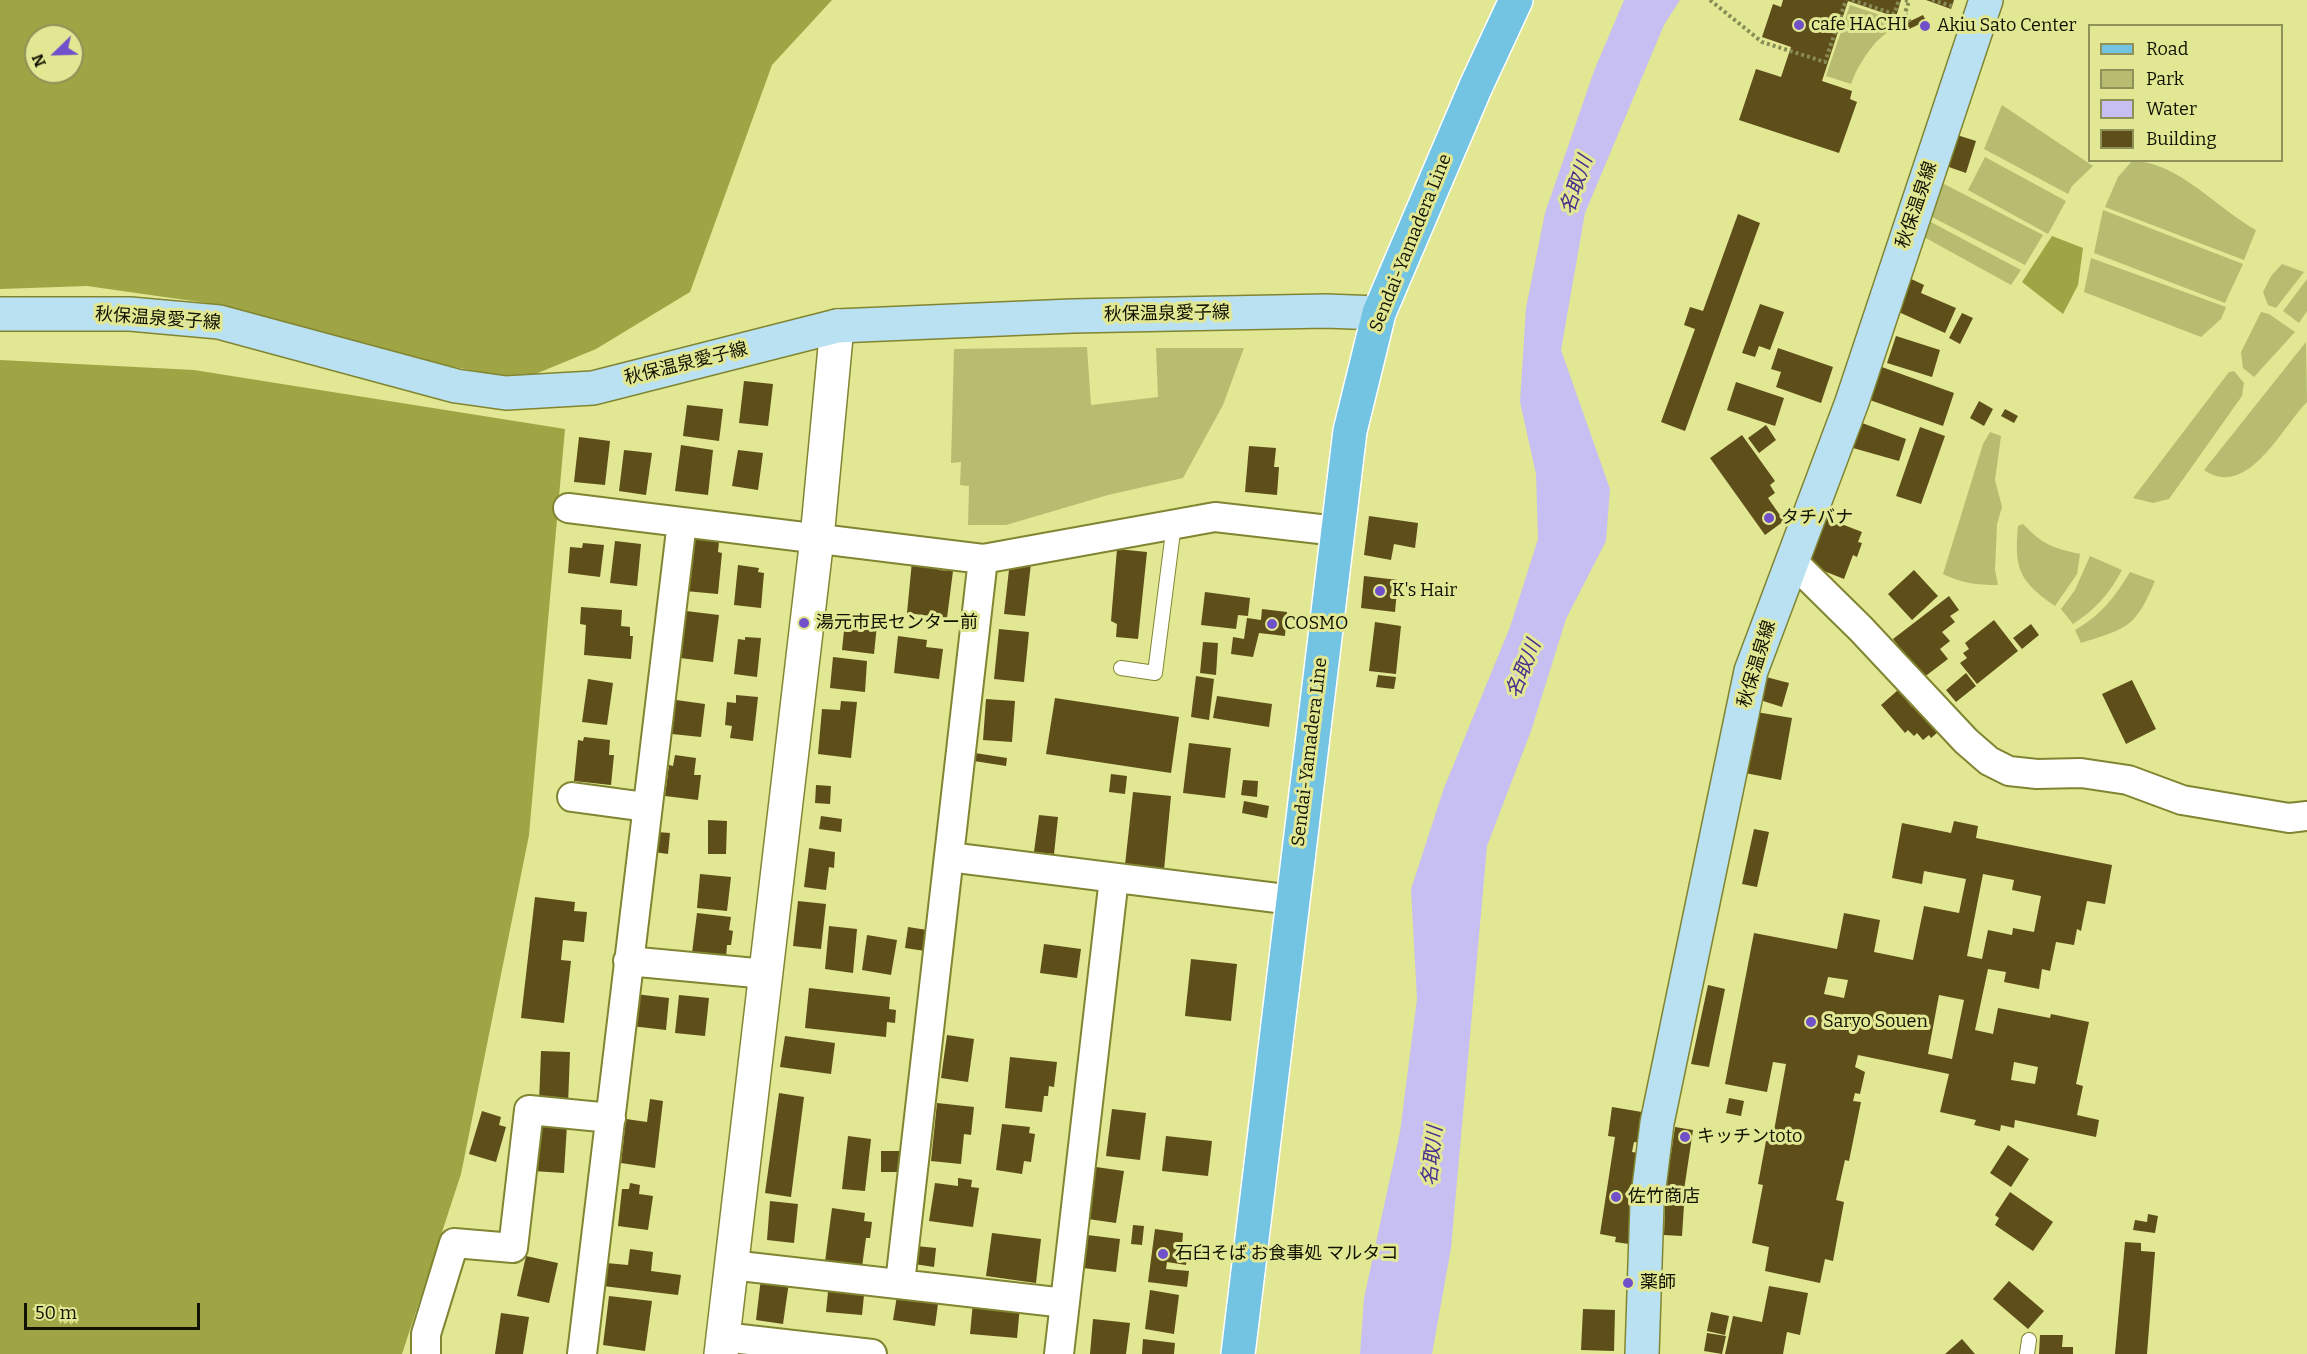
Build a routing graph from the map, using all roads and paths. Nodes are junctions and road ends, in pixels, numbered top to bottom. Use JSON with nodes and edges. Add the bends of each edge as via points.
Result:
{"nodes":[{"id":1,"x":1516,"y":0,"type":"edge"},
{"id":2,"x":1710,"y":0,"type":"edge"},
{"id":3,"x":1846,"y":0,"type":"edge"},
{"id":4,"x":1852,"y":0,"type":"edge"},
{"id":5,"x":1899,"y":0,"type":"edge"},
{"id":6,"x":1905,"y":0,"type":"edge"},
{"id":7,"x":1986,"y":0,"type":"edge"},
{"id":8,"x":1911,"y":24,"type":"dead end"},
{"id":9,"x":1379,"y":313,"type":"junction"},
{"id":10,"x":0,"y":314,"type":"edge"},
{"id":11,"x":837,"y":326,"type":"junction"},
{"id":12,"x":568,"y":508,"type":"dead end"},
{"id":13,"x":682,"y":522,"type":"junction"},
{"id":14,"x":1174,"y":524,"type":"junction"},
{"id":15,"x":1337,"y":531,"type":"junction"},
{"id":16,"x":817,"y":538,"type":"junction"},
{"id":17,"x":983,"y":560,"type":"junction"},
{"id":18,"x":1793,"y":562,"type":"junction"},
{"id":19,"x":1120,"y":668,"type":"dead end"},
{"id":20,"x":572,"y":797,"type":"dead end"},
{"id":21,"x":646,"y":807,"type":"junction"},
{"id":22,"x":2307,"y":816,"type":"edge"},
{"id":23,"x":949,"y":857,"type":"junction"},
{"id":24,"x":1114,"y":878,"type":"junction"},
{"id":25,"x":1293,"y":900,"type":"junction"},
{"id":26,"x":628,"y":961,"type":"junction"},
{"id":27,"x":766,"y":974,"type":"junction"},
{"id":28,"x":611,"y":1118,"type":"junction"},
{"id":29,"x":731,"y":1264,"type":"junction"},
{"id":30,"x":900,"y":1283,"type":"junction"},
{"id":31,"x":1065,"y":1303,"type":"junction"},
{"id":32,"x":722,"y":1345,"type":"edge"},
{"id":33,"x":426,"y":1354,"type":"edge"},
{"id":34,"x":582,"y":1354,"type":"edge"},
{"id":35,"x":873,"y":1354,"type":"edge"},
{"id":36,"x":1059,"y":1354,"type":"edge"},
{"id":37,"x":1238,"y":1354,"type":"edge"},
{"id":38,"x":1642,"y":1354,"type":"edge"}],
"edges":[{"from":1,"to":9,"type":"main road","name":"Sendai-Yamadera Line"},
{"from":2,"to":3,"type":"path","via":[[1762,42],[1825,62]]},
{"from":4,"to":5,"type":"path","via":[[1894,14]]},
{"from":6,"to":8,"type":"path","via":[[1910,1],[1905,13]]},
{"from":7,"to":18,"type":"main road","name":"秋保温泉線","via":[[1852,402]]},
{"from":9,"to":11,"type":"main road","name":"秋保温泉愛子線","via":[[1072,316]]},
{"from":9,"to":15,"type":"main road","name":"Sendai-Yamadera Line","via":[[1350,431]]},
{"from":10,"to":11,"type":"main road","name":"秋保温泉愛子線","via":[[130,314],[219,322],[456,386],[506,393],[593,388]]},
{"from":11,"to":16,"type":"street"},
{"from":12,"to":13,"type":"street"},
{"from":13,"to":16,"type":"street"},
{"from":13,"to":21,"type":"street"},
{"from":14,"to":15,"type":"street","via":[[1215,517]]},
{"from":14,"to":17,"type":"street"},
{"from":14,"to":19,"type":"lane","via":[[1155,673]]},
{"from":15,"to":25,"type":"main road","name":"Sendai-Yamadera Line"},
{"from":16,"to":17,"type":"street"},
{"from":16,"to":27,"type":"street"},
{"from":17,"to":23,"type":"street"},
{"from":18,"to":22,"type":"street","via":[[1966,741],[1989,761],[2009,771],[2081,773],[2128,780],[2182,800],[2289,818]]},
{"from":18,"to":38,"type":"main road","name":"秋保温泉線","via":[[1751,671],[1657,1123],[1647,1204]]},
{"from":20,"to":21,"type":"street"},
{"from":21,"to":26,"type":"street"},
{"from":23,"to":24,"type":"street"},
{"from":23,"to":30,"type":"street"},
{"from":24,"to":25,"type":"street"},
{"from":24,"to":31,"type":"street"},
{"from":25,"to":37,"type":"main road","name":"Sendai-Yamadera Line"},
{"from":26,"to":27,"type":"street"},
{"from":26,"to":28,"type":"street"},
{"from":27,"to":29,"type":"street"},
{"from":28,"to":33,"type":"street","via":[[529,1110],[513,1248],[454,1243],[426,1334]]},
{"from":28,"to":34,"type":"street"},
{"from":29,"to":30,"type":"street"},
{"from":29,"to":32,"type":"street"},
{"from":30,"to":31,"type":"street"},
{"from":31,"to":36,"type":"street"},
{"from":32,"to":35,"type":"street"}]}
